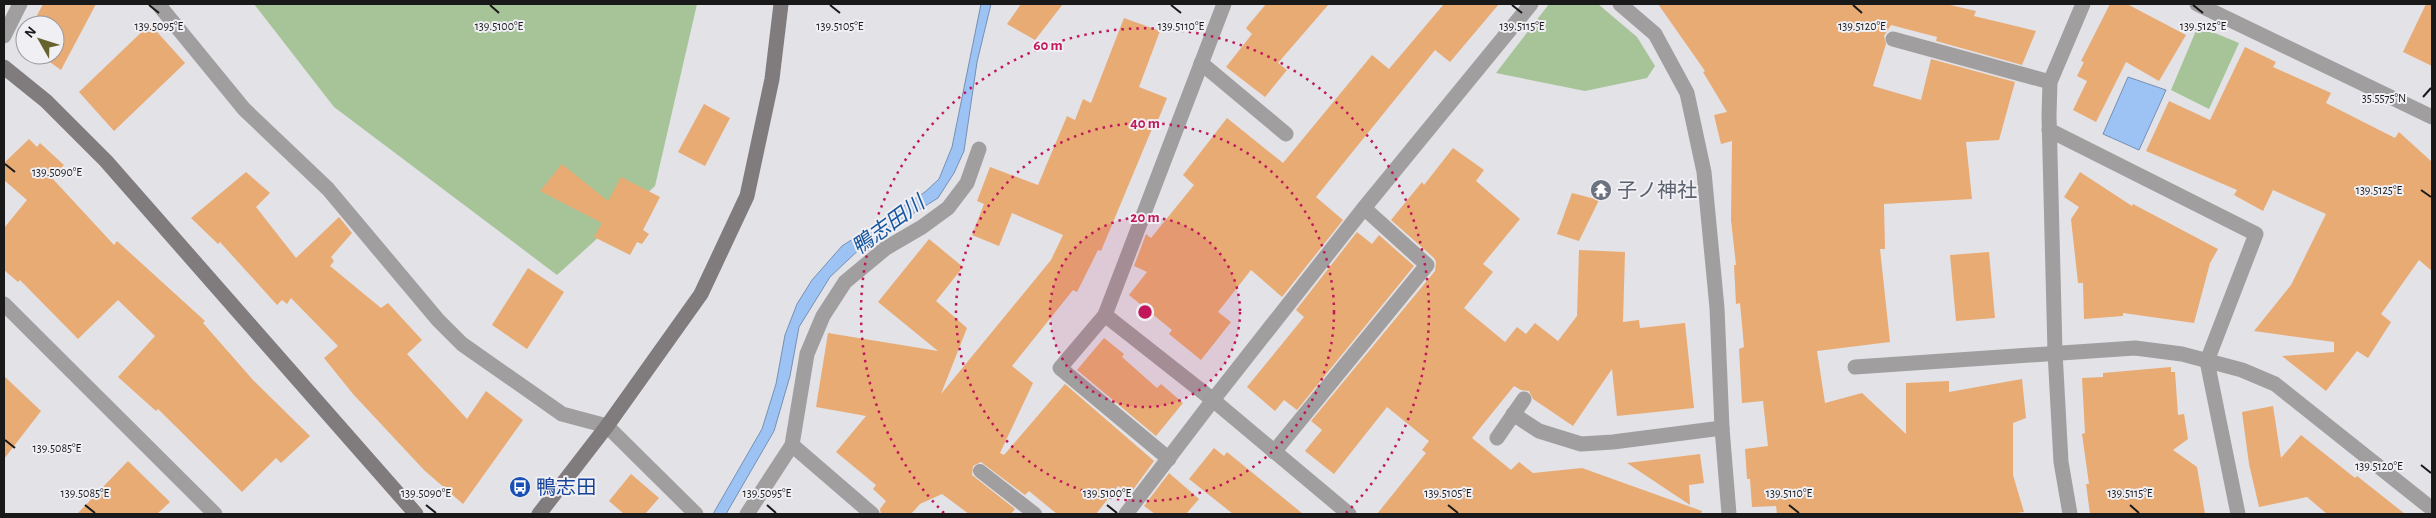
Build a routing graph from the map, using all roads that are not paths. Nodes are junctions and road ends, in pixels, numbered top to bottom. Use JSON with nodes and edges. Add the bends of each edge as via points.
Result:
{"nodes":[{"id":1,"x":20,"y":4,"type":"edge"},
{"id":2,"x":158,"y":4,"type":"edge"},
{"id":3,"x":782,"y":4,"type":"edge"},
{"id":4,"x":1224,"y":4,"type":"edge"},
{"id":5,"x":1532,"y":4,"type":"edge"},
{"id":6,"x":1620,"y":4,"type":"edge"},
{"id":7,"x":2082,"y":4,"type":"edge"},
{"id":8,"x":2197,"y":4,"type":"edge"},
{"id":9,"x":4,"y":36,"type":"edge"},
{"id":10,"x":1893,"y":38,"type":"dead end"},
{"id":11,"x":1201,"y":63,"type":"junction"},
{"id":12,"x":4,"y":67,"type":"edge"},
{"id":13,"x":2050,"y":82,"type":"junction"},
{"id":14,"x":2432,"y":118,"type":"edge"},
{"id":15,"x":2050,"y":130,"type":"junction"},
{"id":16,"x":1286,"y":134,"type":"dead end"},
{"id":17,"x":979,"y":149,"type":"dead end"},
{"id":18,"x":1364,"y":208,"type":"junction"},
{"id":19,"x":4,"y":304,"type":"edge"},
{"id":20,"x":1105,"y":315,"type":"junction"},
{"id":21,"x":2055,"y":352,"type":"junction"},
{"id":22,"x":2207,"y":361,"type":"junction"},
{"id":23,"x":1855,"y":367,"type":"dead end"},
{"id":24,"x":1524,"y":398,"type":"dead end"},
{"id":25,"x":1213,"y":400,"type":"junction"},
{"id":26,"x":1513,"y":414,"type":"junction"},
{"id":27,"x":607,"y":426,"type":"junction"},
{"id":28,"x":1722,"y":428,"type":"junction"},
{"id":29,"x":1497,"y":438,"type":"dead end"},
{"id":30,"x":792,"y":445,"type":"junction"},
{"id":31,"x":1274,"y":452,"type":"junction"},
{"id":32,"x":1169,"y":459,"type":"junction"},
{"id":33,"x":980,"y":471,"type":"dead end"},
{"id":34,"x":2432,"y":510,"type":"edge"},
{"id":35,"x":215,"y":514,"type":"edge"},
{"id":36,"x":416,"y":514,"type":"edge"},
{"id":37,"x":539,"y":514,"type":"edge"},
{"id":38,"x":696,"y":514,"type":"edge"},
{"id":39,"x":747,"y":514,"type":"edge"},
{"id":40,"x":872,"y":514,"type":"edge"},
{"id":41,"x":1035,"y":514,"type":"edge"},
{"id":42,"x":1126,"y":514,"type":"edge"},
{"id":43,"x":1349,"y":514,"type":"edge"},
{"id":44,"x":1730,"y":514,"type":"edge"},
{"id":45,"x":2070,"y":514,"type":"edge"},
{"id":46,"x":2238,"y":514,"type":"edge"}],
"edges":[{"from":1,"to":9,"type":"street"},
{"from":2,"to":27,"type":"street","via":[[244,109],[328,189],[462,344],[562,414]]},
{"from":3,"to":27,"type":"street","via":[[772,79],[747,196],[701,294]]},
{"from":4,"to":11,"type":"street"},
{"from":5,"to":18,"type":"street"},
{"from":6,"to":28,"type":"street","via":[[1655,34],[1687,93],[1704,172],[1717,308]]},
{"from":7,"to":13,"type":"street"},
{"from":8,"to":14,"type":"street"},
{"from":10,"to":13,"type":"street"},
{"from":11,"to":16,"type":"street"},
{"from":11,"to":20,"type":"street"},
{"from":12,"to":36,"type":"street","via":[[46,101],[106,161]]},
{"from":13,"to":15,"type":"street"},
{"from":15,"to":21,"type":"street"},
{"from":15,"to":22,"type":"street","via":[[2256,234]]},
{"from":17,"to":30,"type":"street","via":[[967,183],[948,208],[922,228],[886,248],[845,282],[823,316],[808,354]]},
{"from":18,"to":25,"type":"street"},
{"from":18,"to":31,"type":"street","via":[[1427,266]]},
{"from":19,"to":35,"type":"street"},
{"from":20,"to":25,"type":"street"},
{"from":20,"to":32,"type":"street","via":[[1060,368]]},
{"from":21,"to":22,"type":"street","via":[[2135,348]]},
{"from":21,"to":23,"type":"street"},
{"from":21,"to":45,"type":"street","via":[[2061,462]]},
{"from":22,"to":34,"type":"street","via":[[2242,370],[2275,384]]},
{"from":22,"to":46,"type":"street"},
{"from":24,"to":26,"type":"street"},
{"from":25,"to":31,"type":"street"},
{"from":25,"to":32,"type":"street"},
{"from":26,"to":28,"type":"street","via":[[1539,431],[1581,444]]},
{"from":26,"to":29,"type":"street"},
{"from":27,"to":37,"type":"street"},
{"from":27,"to":38,"type":"street"},
{"from":28,"to":44,"type":"street"},
{"from":30,"to":39,"type":"street"},
{"from":30,"to":40,"type":"street"},
{"from":31,"to":43,"type":"street"},
{"from":32,"to":42,"type":"street"},
{"from":33,"to":41,"type":"lane"}]}
